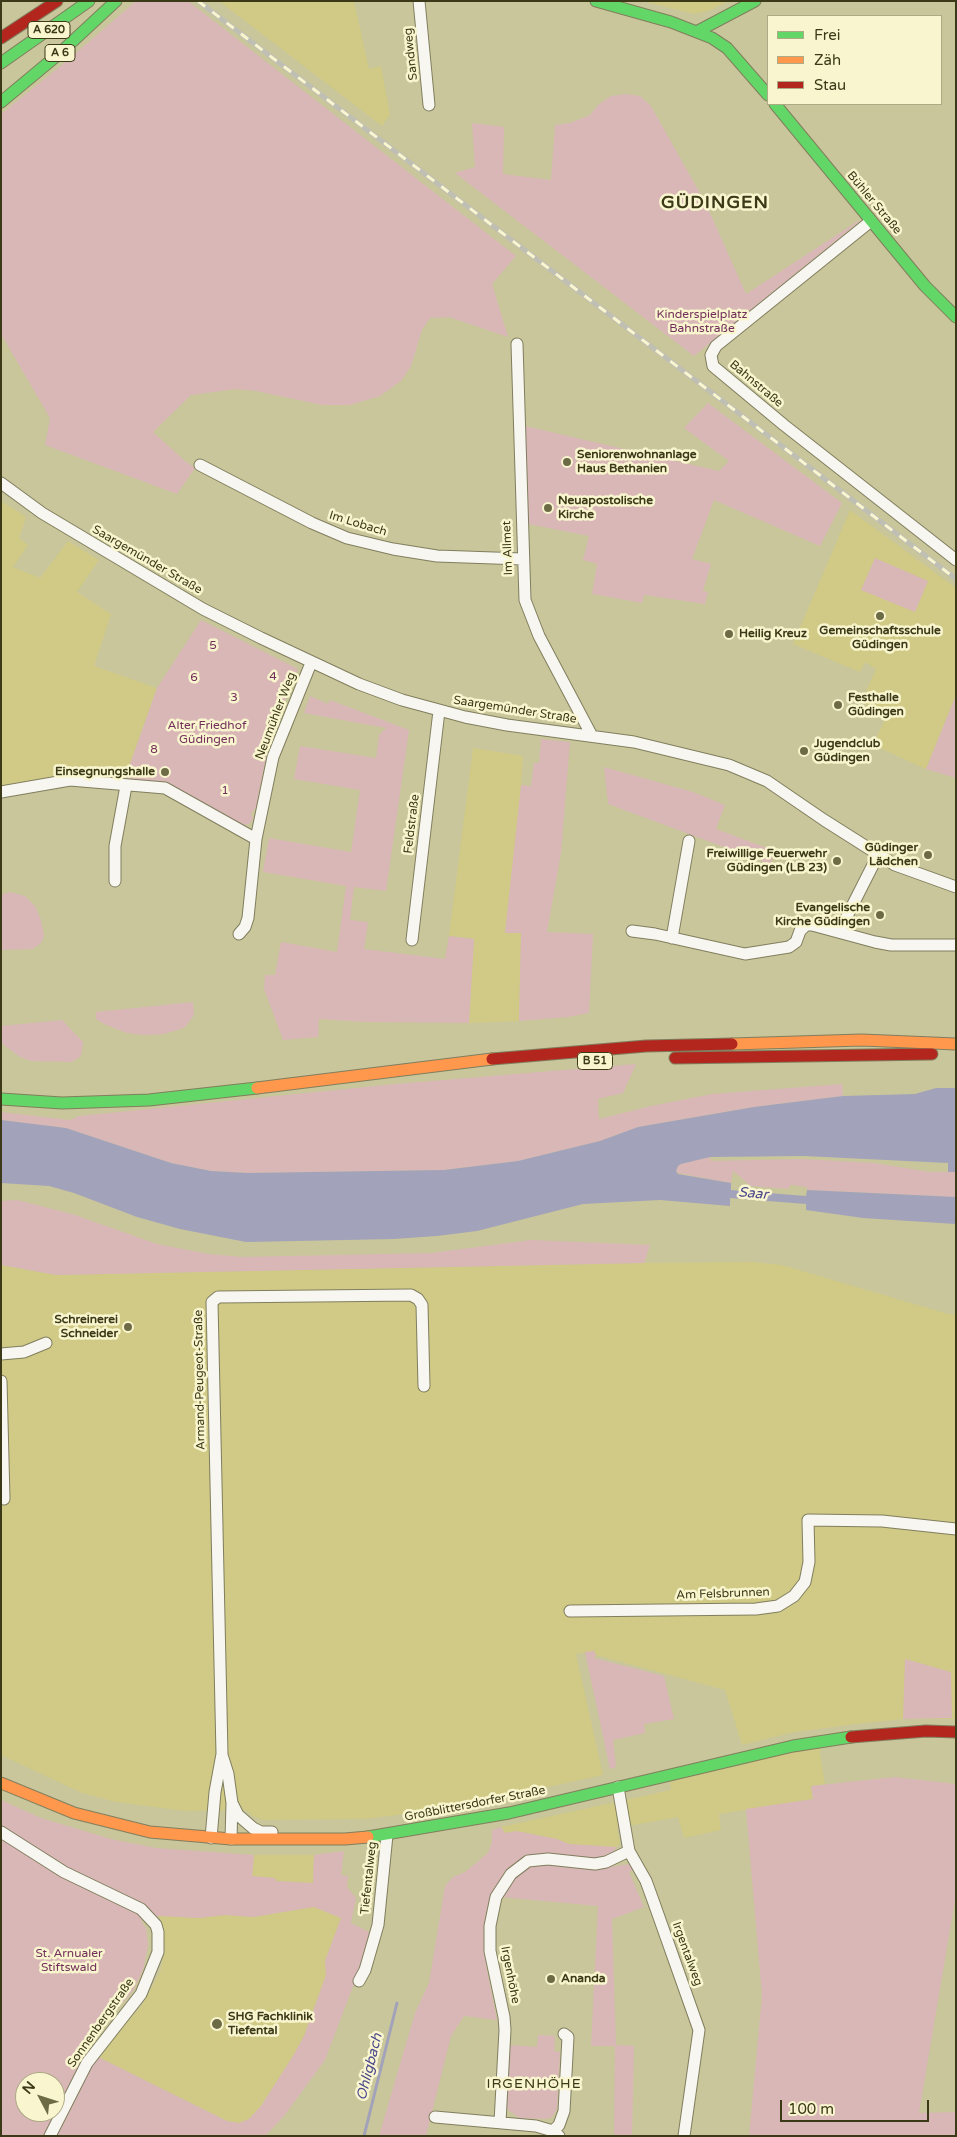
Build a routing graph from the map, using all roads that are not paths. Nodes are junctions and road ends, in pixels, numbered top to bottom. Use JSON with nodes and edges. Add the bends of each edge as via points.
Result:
{"nodes":[{"id":1,"x":57,"y":1,"type":"edge"},
{"id":2,"x":89,"y":1,"type":"edge"},
{"id":3,"x":116,"y":1,"type":"edge"},
{"id":4,"x":419,"y":1,"type":"edge"},
{"id":5,"x":596,"y":1,"type":"edge"},
{"id":6,"x":755,"y":1,"type":"edge"},
{"id":7,"x":698,"y":31,"type":"junction"},
{"id":8,"x":1,"y":38,"type":"edge"},
{"id":9,"x":1,"y":64,"type":"edge"},
{"id":10,"x":767,"y":94,"type":"edge"},
{"id":11,"x":1,"y":102,"type":"edge"},
{"id":12,"x":429,"y":105,"type":"dead end"},
{"id":13,"x":776,"y":105,"type":"edge"},
{"id":14,"x":871,"y":220,"type":"junction"},
{"id":15,"x":956,"y":317,"type":"edge"},
{"id":16,"x":517,"y":344,"type":"dead end"},
{"id":17,"x":200,"y":464,"type":"dead end"},
{"id":18,"x":1,"y":483,"type":"edge"},
{"id":19,"x":522,"y":559,"type":"junction"},
{"id":20,"x":956,"y":560,"type":"edge"},
{"id":21,"x":311,"y":663,"type":"junction"},
{"id":22,"x":439,"y":711,"type":"junction"},
{"id":23,"x":592,"y":736,"type":"junction"},
{"id":24,"x":126,"y":786,"type":"junction"},
{"id":25,"x":1,"y":792,"type":"edge"},
{"id":26,"x":256,"y":839,"type":"junction"},
{"id":27,"x":689,"y":841,"type":"dead end"},
{"id":28,"x":878,"y":855,"type":"junction"},
{"id":29,"x":115,"y":880,"type":"dead end"},
{"id":30,"x":956,"y":887,"type":"edge"},
{"id":31,"x":632,"y":931,"type":"dead end"},
{"id":32,"x":839,"y":932,"type":"junction"},
{"id":33,"x":239,"y":934,"type":"dead end"},
{"id":34,"x":672,"y":938,"type":"junction"},
{"id":35,"x":412,"y":940,"type":"dead end"},
{"id":36,"x":956,"y":945,"type":"edge"},
{"id":37,"x":956,"y":1032,"type":"edge"},
{"id":38,"x":901,"y":1041,"type":"junction"},
{"id":39,"x":956,"y":1044,"type":"edge"},
{"id":40,"x":956,"y":1050,"type":"edge"},
{"id":41,"x":927,"y":1054,"type":"junction"},
{"id":42,"x":956,"y":1054,"type":"edge"},
{"id":43,"x":660,"y":1058,"type":"dead end"},
{"id":44,"x":630,"y":1059,"type":"dead end"},
{"id":45,"x":392,"y":1073,"type":"junction"},
{"id":46,"x":1,"y":1099,"type":"edge"},
{"id":47,"x":46,"y":1343,"type":"dead end"},
{"id":48,"x":1,"y":1354,"type":"edge"},
{"id":49,"x":1,"y":1381,"type":"edge"},
{"id":50,"x":424,"y":1386,"type":"dead end"},
{"id":51,"x":4,"y":1499,"type":"dead end"},
{"id":52,"x":956,"y":1529,"type":"edge"},
{"id":53,"x":570,"y":1611,"type":"dead end"},
{"id":54,"x":956,"y":1732,"type":"edge"},
{"id":55,"x":222,"y":1754,"type":"junction"},
{"id":56,"x":1,"y":1783,"type":"edge"},
{"id":57,"x":618,"y":1787,"type":"junction"},
{"id":58,"x":232,"y":1803,"type":"junction"},
{"id":59,"x":1,"y":1832,"type":"edge"},
{"id":60,"x":388,"y":1835,"type":"junction"},
{"id":61,"x":211,"y":1838,"type":"junction"},
{"id":62,"x":231,"y":1839,"type":"junction"},
{"id":63,"x":336,"y":1839,"type":"junction"},
{"id":64,"x":629,"y":1852,"type":"junction"},
{"id":65,"x":359,"y":1981,"type":"dead end"},
{"id":66,"x":564,"y":2034,"type":"dead end"},
{"id":67,"x":435,"y":2118,"type":"dead end"},
{"id":68,"x":500,"y":2122,"type":"junction"},
{"id":69,"x":556,"y":2133,"type":"edge"},
{"id":70,"x":50,"y":2136,"type":"edge"},
{"id":71,"x":684,"y":2136,"type":"edge"}],
"edges":[{"from":1,"to":8,"type":"main road","number":"A 620"},
{"from":2,"to":9,"type":"main road","number":"A 620"},
{"from":3,"to":11,"type":"main road","number":"A 6"},
{"from":4,"to":12,"type":"street","name":"Sandweg"},
{"from":5,"to":7,"type":"main road"},
{"from":6,"to":7,"type":"main road"},
{"from":7,"to":10,"type":"main road","via":[[726,48]]},
{"from":13,"to":14,"type":"main road","name":"Bühler Straße"},
{"from":14,"to":15,"type":"main road","name":"Bühler Straße","via":[[925,286]]},
{"from":14,"to":20,"type":"street","name":"Bahnstraße","via":[[716,346],[711,355],[713,366]]},
{"from":16,"to":19,"type":"street","name":"Im Allmet"},
{"from":17,"to":19,"type":"street","name":"Im Lobach","via":[[347,538],[423,555]]},
{"from":18,"to":21,"type":"street","name":"Saargemünder Straße","via":[[58,523],[186,599]]},
{"from":19,"to":23,"type":"street","name":"Im Allmet","via":[[527,610]]},
{"from":21,"to":22,"type":"street","name":"Saargemünder Straße"},
{"from":21,"to":26,"type":"street","name":"Neumühler Weg","via":[[273,757]]},
{"from":22,"to":23,"type":"street","name":"Saargemünder Straße","via":[[507,725]]},
{"from":22,"to":35,"type":"street","name":"Feldstraße"},
{"from":23,"to":28,"type":"street","name":"Saargemünder Straße","via":[[663,748],[743,770],[783,791]]},
{"from":24,"to":25,"type":"street","via":[[70,780]]},
{"from":24,"to":26,"type":"street","via":[[172,790]]},
{"from":24,"to":29,"type":"street","via":[[115,846]]},
{"from":26,"to":33,"type":"street","name":"Neumühler Weg","via":[[248,918],[246,927]]},
{"from":27,"to":34,"type":"street"},
{"from":28,"to":30,"type":"street","name":"Saargemünder Straße","via":[[915,873]]},
{"from":28,"to":32,"type":"street"},
{"from":31,"to":34,"type":"street"},
{"from":32,"to":34,"type":"street","via":[[806,925],[789,948],[745,954]]},
{"from":32,"to":36,"type":"street","via":[[892,945]]},
{"from":37,"to":38,"type":"main road"},
{"from":38,"to":39,"type":"main road","number":"B 51"},
{"from":38,"to":45,"type":"main road","number":"B 51","via":[[646,1046],[450,1063]]},
{"from":40,"to":41,"type":"main road"},
{"from":41,"to":42,"type":"main road"},
{"from":41,"to":43,"type":"main road"},
{"from":44,"to":45,"type":"main road","number":"B 51","via":[[407,1075]]},
{"from":45,"to":46,"type":"main road","number":"B 51","via":[[141,1101],[62,1103]]},
{"from":47,"to":48,"type":"street","via":[[24,1352]]},
{"from":49,"to":51,"type":"street"},
{"from":50,"to":55,"type":"street","name":"Armand-Peugeot-Straße","via":[[422,1305],[411,1296],[218,1297],[212,1302]]},
{"from":52,"to":53,"type":"street","name":"Am Felsbrunnen","via":[[891,1522],[808,1520],[809,1562],[805,1582],[794,1596],[778,1606]]},
{"from":54,"to":57,"type":"main road","name":"Großblittersdorfer Straße","via":[[891,1732],[779,1748]]},
{"from":55,"to":58,"type":"street","name":"Armand-Peugeot-Straße"},
{"from":55,"to":61,"type":"street","name":"Armand-Peugeot-Straße"},
{"from":56,"to":61,"type":"main road","name":"Großblittersdorfer Straße","via":[[104,1822],[150,1832]]},
{"from":57,"to":60,"type":"main road","name":"Großblittersdorfer Straße","via":[[509,1813]]},
{"from":57,"to":64,"type":"street","name":"Irgentalweg"},
{"from":58,"to":62,"type":"street","name":"Armand-Peugeot-Straße"},
{"from":58,"to":63,"type":"street","name":"Armand-Peugeot-Straße","via":[[244,1821],[262,1832],[317,1830]]},
{"from":59,"to":70,"type":"street","name":"Sonnenbergstraße","via":[[64,1872],[141,1909],[156,1925],[158,1932],[158,1952],[141,1994],[87,2063]]},
{"from":60,"to":63,"type":"main road","name":"Großblittersdorfer Straße"},
{"from":60,"to":65,"type":"street","name":"Tiefentalweg","via":[[378,1925]]},
{"from":61,"to":62,"type":"main road","name":"Großblittersdorfer Straße"},
{"from":62,"to":63,"type":"main road","name":"Großblittersdorfer Straße"},
{"from":64,"to":68,"type":"street","name":"Irgenhöhe","via":[[595,1864],[548,1859],[528,1861],[511,1874],[496,1898],[490,1926],[490,1951],[505,2030]]},
{"from":64,"to":71,"type":"street","name":"Irgentalweg","via":[[646,1881],[699,2030]]},
{"from":66,"to":69,"type":"street","via":[[568,2037],[564,2111]]},
{"from":67,"to":68,"type":"street"},
{"from":68,"to":69,"type":"street","via":[[536,2126]]}]}
